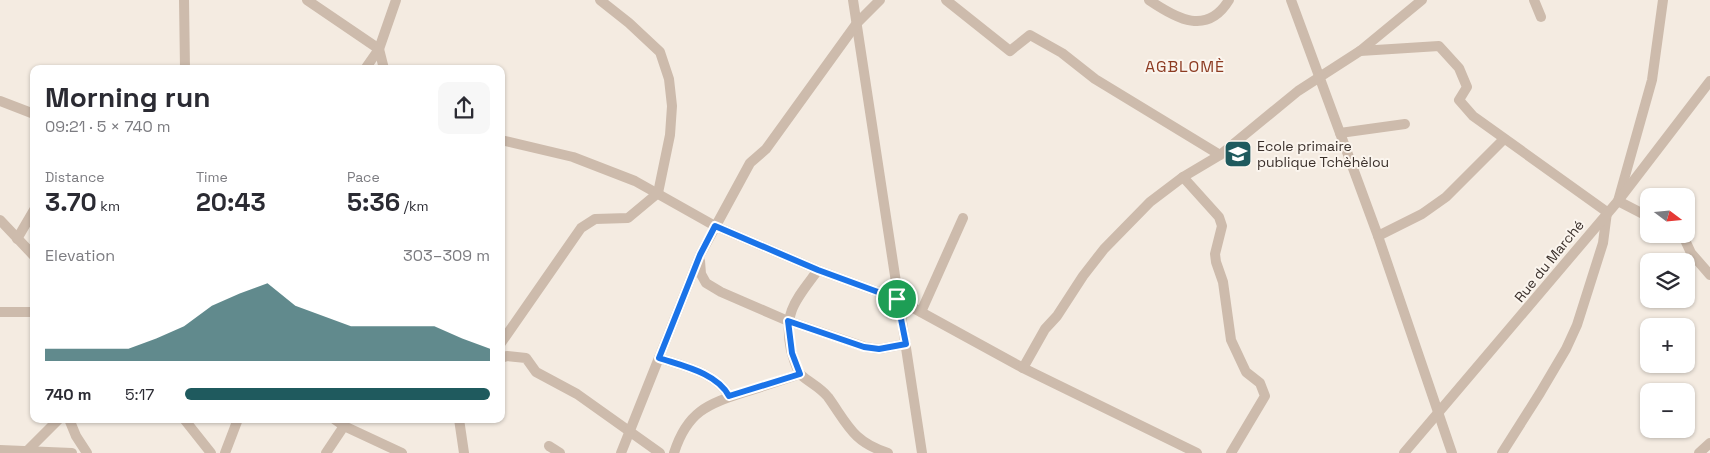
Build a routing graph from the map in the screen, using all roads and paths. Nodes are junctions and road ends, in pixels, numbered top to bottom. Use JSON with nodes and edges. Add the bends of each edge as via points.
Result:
{"nodes":[{"id":1,"x":184,"y":0,"type":"edge"},
{"id":2,"x":307,"y":0,"type":"edge"},
{"id":3,"x":396,"y":0,"type":"edge"},
{"id":4,"x":600,"y":0,"type":"edge"},
{"id":5,"x":853,"y":0,"type":"edge"},
{"id":6,"x":880,"y":0,"type":"edge"},
{"id":7,"x":946,"y":0,"type":"edge"},
{"id":8,"x":1149,"y":0,"type":"edge"},
{"id":9,"x":1229,"y":0,"type":"edge"},
{"id":10,"x":1291,"y":0,"type":"edge"},
{"id":11,"x":1422,"y":0,"type":"edge"},
{"id":12,"x":1534,"y":0,"type":"edge"},
{"id":13,"x":1663,"y":0,"type":"edge"},
{"id":14,"x":1541,"y":17,"type":"dead end"},
{"id":15,"x":857,"y":23,"type":"junction"},
{"id":16,"x":379,"y":49,"type":"junction"},
{"id":17,"x":1360,"y":51,"type":"junction"},
{"id":18,"x":185,"y":65,"type":"edge"},
{"id":19,"x":368,"y":65,"type":"edge"},
{"id":20,"x":383,"y":65,"type":"edge"},
{"id":21,"x":1318,"y":76,"type":"junction"},
{"id":22,"x":1710,"y":81,"type":"edge"},
{"id":23,"x":0,"y":101,"type":"edge"},
{"id":24,"x":30,"y":112,"type":"edge"},
{"id":25,"x":1405,"y":124,"type":"dead end"},
{"id":26,"x":1340,"y":133,"type":"junction"},
{"id":27,"x":1504,"y":139,"type":"junction"},
{"id":28,"x":505,"y":141,"type":"edge"},
{"id":29,"x":1220,"y":156,"type":"junction"},
{"id":30,"x":1183,"y":177,"type":"junction"},
{"id":31,"x":658,"y":193,"type":"junction"},
{"id":32,"x":1618,"y":200,"type":"junction"},
{"id":33,"x":1640,"y":211,"type":"edge"},
{"id":34,"x":1607,"y":212,"type":"junction"},
{"id":35,"x":30,"y":217,"type":"edge"},
{"id":36,"x":963,"y":218,"type":"dead end"},
{"id":37,"x":0,"y":220,"type":"edge"},
{"id":38,"x":715,"y":226,"type":"junction"},
{"id":39,"x":1378,"y":236,"type":"junction"},
{"id":40,"x":17,"y":239,"type":"junction"},
{"id":41,"x":1686,"y":243,"type":"edge"},
{"id":42,"x":30,"y":252,"type":"edge"},
{"id":43,"x":700,"y":255,"type":"junction"},
{"id":44,"x":818,"y":270,"type":"junction"},
{"id":45,"x":1710,"y":275,"type":"edge"},
{"id":46,"x":897,"y":299,"type":"junction"},
{"id":47,"x":0,"y":312,"type":"edge"},
{"id":48,"x":30,"y":312,"type":"edge"},
{"id":49,"x":921,"y":312,"type":"junction"},
{"id":50,"x":788,"y":321,"type":"junction"},
{"id":51,"x":505,"y":337,"type":"edge"},
{"id":52,"x":906,"y":344,"type":"junction"},
{"id":53,"x":505,"y":357,"type":"edge"},
{"id":54,"x":659,"y":358,"type":"junction"},
{"id":55,"x":1023,"y":368,"type":"junction"},
{"id":56,"x":800,"y":374,"type":"junction"},
{"id":57,"x":729,"y":396,"type":"junction"},
{"id":58,"x":1439,"y":412,"type":"junction"},
{"id":59,"x":55,"y":423,"type":"edge"},
{"id":60,"x":71,"y":423,"type":"edge"},
{"id":61,"x":188,"y":423,"type":"edge"},
{"id":62,"x":196,"y":423,"type":"edge"},
{"id":63,"x":236,"y":423,"type":"edge"},
{"id":64,"x":340,"y":423,"type":"edge"},
{"id":65,"x":460,"y":423,"type":"edge"},
{"id":66,"x":344,"y":426,"type":"junction"},
{"id":67,"x":196,"y":431,"type":"junction"},
{"id":68,"x":630,"y":431,"type":"junction"},
{"id":69,"x":1710,"y":443,"type":"edge"},
{"id":70,"x":549,"y":446,"type":"dead end"},
{"id":71,"x":0,"y":450,"type":"edge"},
{"id":72,"x":20,"y":452,"type":"edge"},
{"id":73,"x":675,"y":452,"type":"edge"},
{"id":74,"x":72,"y":453,"type":"edge"},
{"id":75,"x":87,"y":453,"type":"edge"},
{"id":76,"x":211,"y":453,"type":"edge"},
{"id":77,"x":225,"y":453,"type":"edge"},
{"id":78,"x":326,"y":453,"type":"edge"},
{"id":79,"x":402,"y":453,"type":"edge"},
{"id":80,"x":464,"y":453,"type":"edge"},
{"id":81,"x":560,"y":453,"type":"edge"},
{"id":82,"x":621,"y":453,"type":"edge"},
{"id":83,"x":660,"y":453,"type":"edge"},
{"id":84,"x":888,"y":453,"type":"edge"},
{"id":85,"x":922,"y":453,"type":"edge"},
{"id":86,"x":1197,"y":453,"type":"edge"},
{"id":87,"x":1231,"y":453,"type":"edge"},
{"id":88,"x":1404,"y":453,"type":"edge"},
{"id":89,"x":1452,"y":453,"type":"edge"},
{"id":90,"x":1502,"y":453,"type":"edge"},
{"id":91,"x":1699,"y":453,"type":"edge"}],
"edges":[{"from":1,"to":18,"type":"street"},
{"from":2,"to":16,"type":"street"},
{"from":3,"to":16,"type":"street"},
{"from":4,"to":31,"type":"street","via":[[660,52],[669,79],[672,106],[670,135]]},
{"from":5,"to":15,"type":"street"},
{"from":6,"to":15,"type":"street"},
{"from":7,"to":29,"type":"street","via":[[1010,51],[1030,35]]},
{"from":8,"to":9,"type":"street","via":[[1169,14],[1198,22],[1215,18]]},
{"from":10,"to":21,"type":"street"},
{"from":11,"to":17,"type":"street"},
{"from":12,"to":14,"type":"street"},
{"from":13,"to":32,"type":"street","via":[[1652,80]]},
{"from":15,"to":38,"type":"street","via":[[766,149],[750,163]]},
{"from":15,"to":46,"type":"street"},
{"from":16,"to":19,"type":"street"},
{"from":16,"to":20,"type":"street"},
{"from":17,"to":21,"type":"street"},
{"from":17,"to":27,"type":"street","via":[[1439,46],[1459,68],[1467,87],[1459,100],[1473,116]]},
{"from":21,"to":26,"type":"street"},
{"from":21,"to":29,"type":"street"},
{"from":22,"to":32,"type":"street","name":"Rue du Marché"},
{"from":23,"to":24,"type":"street"},
{"from":25,"to":26,"type":"street"},
{"from":26,"to":39,"type":"street"},
{"from":27,"to":34,"type":"street"},
{"from":27,"to":39,"type":"street","via":[[1446,197],[1422,214]]},
{"from":28,"to":31,"type":"street","via":[[574,156]]},
{"from":29,"to":30,"type":"street"},
{"from":30,"to":55,"type":"street","via":[[1150,202],[1104,249],[1046,329]]},
{"from":30,"to":87,"type":"street","via":[[1220,217],[1222,226],[1215,254],[1223,282],[1231,340],[1246,372],[1260,383],[1265,396]]},
{"from":31,"to":38,"type":"street"},
{"from":31,"to":51,"type":"street","via":[[628,218],[595,219],[581,228]]},
{"from":32,"to":33,"type":"street"},
{"from":32,"to":34,"type":"street","name":"Rue du Marché"},
{"from":34,"to":58,"type":"street","name":"Rue du Marché"},
{"from":34,"to":90,"type":"street","via":[[1603,243],[1577,325]]},
{"from":35,"to":40,"type":"street"},
{"from":36,"to":49,"type":"street"},
{"from":37,"to":40,"type":"street"},
{"from":38,"to":43,"type":"street"},
{"from":38,"to":44,"type":"street"},
{"from":39,"to":58,"type":"street"},
{"from":40,"to":42,"type":"street"},
{"from":41,"to":45,"type":"street"},
{"from":43,"to":50,"type":"street","via":[[701,274],[706,283]]},
{"from":43,"to":54,"type":"street"},
{"from":44,"to":46,"type":"street"},
{"from":44,"to":50,"type":"street","via":[[800,295]]},
{"from":46,"to":49,"type":"street"},
{"from":46,"to":52,"type":"street"},
{"from":47,"to":48,"type":"street"},
{"from":49,"to":55,"type":"street"},
{"from":50,"to":52,"type":"street","via":[[864,347],[879,349]]},
{"from":50,"to":56,"type":"street","via":[[792,353]]},
{"from":52,"to":85,"type":"street"},
{"from":53,"to":68,"type":"street","via":[[526,358],[536,372],[577,394]]},
{"from":54,"to":57,"type":"street","via":[[713,379],[724,386]]},
{"from":54,"to":68,"type":"street"},
{"from":55,"to":86,"type":"street"},
{"from":56,"to":57,"type":"street"},
{"from":56,"to":84,"type":"street","via":[[826,394],[855,437]]},
{"from":57,"to":73,"type":"street","via":[[694,416],[681,434]]},
{"from":58,"to":88,"type":"street","name":"Rue du Marché"},
{"from":58,"to":89,"type":"street"},
{"from":59,"to":72,"type":"street"},
{"from":60,"to":75,"type":"street"},
{"from":61,"to":67,"type":"street"},
{"from":62,"to":67,"type":"street"},
{"from":63,"to":77,"type":"street"},
{"from":64,"to":66,"type":"street"},
{"from":65,"to":80,"type":"street"},
{"from":66,"to":78,"type":"street"},
{"from":66,"to":79,"type":"street"},
{"from":67,"to":76,"type":"street"},
{"from":68,"to":82,"type":"street"},
{"from":68,"to":83,"type":"street"},
{"from":69,"to":91,"type":"street"},
{"from":70,"to":81,"type":"street"},
{"from":71,"to":72,"type":"street"},
{"from":72,"to":74,"type":"street"}]}
